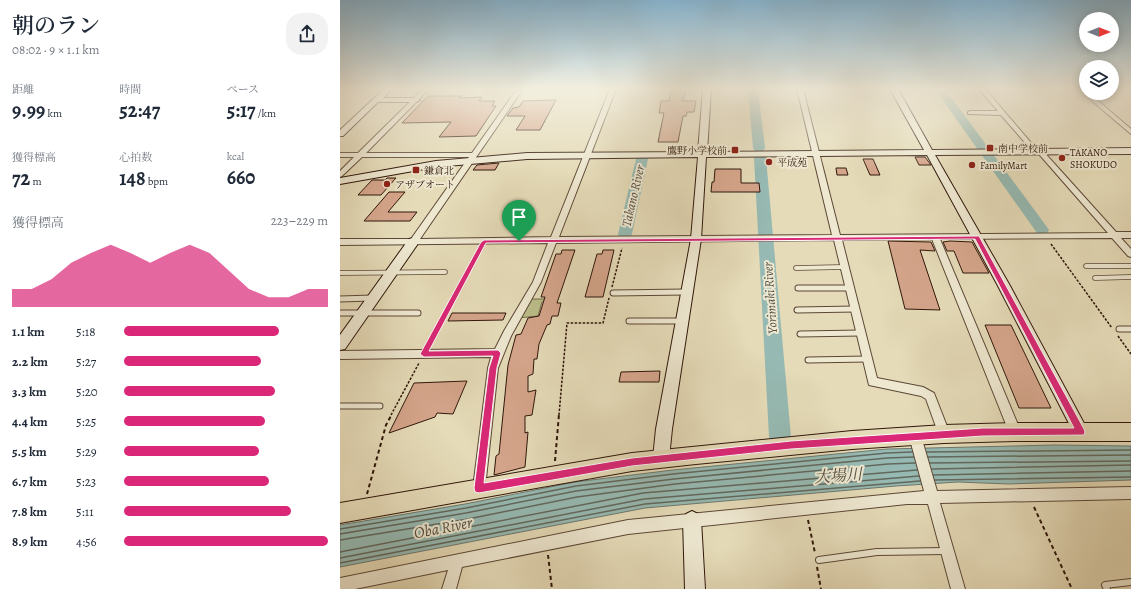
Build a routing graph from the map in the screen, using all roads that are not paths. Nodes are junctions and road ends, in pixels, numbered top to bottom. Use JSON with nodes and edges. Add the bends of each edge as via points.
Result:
{"nodes":[{"id":1,"x":360,"y":116,"type":"edge"},
{"id":2,"x":399,"y":116,"type":"edge"},
{"id":3,"x":501,"y":116,"type":"edge"},
{"id":4,"x":602,"y":116,"type":"edge"},
{"id":5,"x":705,"y":116,"type":"edge"},
{"id":6,"x":807,"y":116,"type":"edge"},
{"id":7,"x":909,"y":116,"type":"edge"},
{"id":8,"x":1006,"y":116,"type":"edge"},
{"id":9,"x":1113,"y":116,"type":"edge"},
{"id":10,"x":1131,"y":132,"type":"edge"},
{"id":11,"x":340,"y":134,"type":"edge"},
{"id":12,"x":1131,"y":151,"type":"edge"},
{"id":13,"x":929,"y":152,"type":"junction"},
{"id":14,"x":1038,"y":152,"type":"junction"},
{"id":15,"x":816,"y":153,"type":"junction"},
{"id":16,"x":703,"y":154,"type":"junction"},
{"id":17,"x":360,"y":155,"type":"junction"},
{"id":18,"x":587,"y":155,"type":"junction"},
{"id":19,"x":340,"y":156,"type":"edge"},
{"id":20,"x":472,"y":157,"type":"junction"},
{"id":21,"x":340,"y":175,"type":"edge"},
{"id":22,"x":340,"y":181,"type":"edge"},
{"id":23,"x":1115,"y":236,"type":"junction"},
{"id":24,"x":1131,"y":236,"type":"edge"},
{"id":25,"x":935,"y":237,"type":"junction"},
{"id":26,"x":977,"y":237,"type":"junction"},
{"id":27,"x":837,"y":238,"type":"junction"},
{"id":28,"x":696,"y":239,"type":"junction"},
{"id":29,"x":554,"y":241,"type":"junction"},
{"id":30,"x":340,"y":242,"type":"edge"},
{"id":31,"x":412,"y":242,"type":"junction"},
{"id":32,"x":1131,"y":254,"type":"edge"},
{"id":33,"x":1086,"y":266,"type":"dead end"},
{"id":34,"x":1131,"y":266,"type":"edge"},
{"id":35,"x":844,"y":267,"type":"junction"},
{"id":36,"x":796,"y":268,"type":"dead end"},
{"id":37,"x":391,"y":272,"type":"junction"},
{"id":38,"x":445,"y":272,"type":"dead end"},
{"id":39,"x":340,"y":273,"type":"edge"},
{"id":40,"x":1131,"y":277,"type":"edge"},
{"id":41,"x":1095,"y":278,"type":"dead end"},
{"id":42,"x":798,"y":288,"type":"dead end"},
{"id":43,"x":849,"y":288,"type":"junction"},
{"id":44,"x":688,"y":292,"type":"junction"},
{"id":45,"x":613,"y":293,"type":"dead end"},
{"id":46,"x":373,"y":298,"type":"junction"},
{"id":47,"x":340,"y":299,"type":"edge"},
{"id":48,"x":855,"y":309,"type":"junction"},
{"id":49,"x":796,"y":310,"type":"dead end"},
{"id":50,"x":340,"y":313,"type":"edge"},
{"id":51,"x":418,"y":313,"type":"dead end"},
{"id":52,"x":362,"y":314,"type":"junction"},
{"id":53,"x":683,"y":320,"type":"junction"},
{"id":54,"x":629,"y":321,"type":"dead end"},
{"id":55,"x":1116,"y":329,"type":"road end"},
{"id":56,"x":1131,"y":329,"type":"edge"},
{"id":57,"x":861,"y":333,"type":"junction"},
{"id":58,"x":800,"y":334,"type":"dead end"},
{"id":59,"x":340,"y":345,"type":"edge"},
{"id":60,"x":498,"y":353,"type":"junction"},
{"id":61,"x":340,"y":355,"type":"edge"},
{"id":62,"x":808,"y":360,"type":"dead end"},
{"id":63,"x":868,"y":360,"type":"junction"},
{"id":64,"x":340,"y":406,"type":"edge"},
{"id":65,"x":380,"y":406,"type":"dead end"},
{"id":66,"x":1015,"y":432,"type":"junction"},
{"id":67,"x":1081,"y":432,"type":"junction"},
{"id":68,"x":1131,"y":432,"type":"edge"},
{"id":69,"x":944,"y":434,"type":"junction"},
{"id":70,"x":916,"y":441,"type":"junction"},
{"id":71,"x":661,"y":458,"type":"junction"},
{"id":72,"x":479,"y":488,"type":"junction"},
{"id":73,"x":1131,"y":492,"type":"edge"},
{"id":74,"x":930,"y":493,"type":"junction"},
{"id":75,"x":340,"y":513,"type":"edge"},
{"id":76,"x":692,"y":520,"type":"junction"},
{"id":77,"x":947,"y":551,"type":"junction"},
{"id":78,"x":457,"y":562,"type":"junction"},
{"id":79,"x":817,"y":562,"type":"road end"},
{"id":80,"x":1131,"y":582,"type":"edge"},
{"id":81,"x":340,"y":585,"type":"edge"},
{"id":82,"x":448,"y":589,"type":"edge"},
{"id":83,"x":695,"y":589,"type":"edge"},
{"id":84,"x":958,"y":589,"type":"edge"},
{"id":85,"x":1107,"y":589,"type":"edge"}],
"edges":[{"from":1,"to":11,"type":"street"},
{"from":2,"to":17,"type":"street"},
{"from":3,"to":20,"type":"street"},
{"from":4,"to":18,"type":"street"},
{"from":5,"to":16,"type":"street"},
{"from":6,"to":15,"type":"street"},
{"from":7,"to":13,"type":"street"},
{"from":8,"to":14,"type":"street"},
{"from":9,"to":10,"type":"street"},
{"from":12,"to":14,"type":"street"},
{"from":13,"to":14,"type":"street"},
{"from":13,"to":15,"type":"street"},
{"from":13,"to":26,"type":"street"},
{"from":14,"to":23,"type":"street"},
{"from":15,"to":16,"type":"street"},
{"from":15,"to":27,"type":"street"},
{"from":16,"to":18,"type":"street"},
{"from":16,"to":28,"type":"street"},
{"from":17,"to":19,"type":"street"},
{"from":17,"to":20,"type":"street"},
{"from":17,"to":21,"type":"street"},
{"from":18,"to":20,"type":"street"},
{"from":18,"to":29,"type":"street"},
{"from":20,"to":22,"type":"street"},
{"from":20,"to":31,"type":"street"},
{"from":23,"to":24,"type":"street"},
{"from":23,"to":26,"type":"street"},
{"from":23,"to":32,"type":"street"},
{"from":25,"to":26,"type":"street"},
{"from":25,"to":27,"type":"street"},
{"from":25,"to":66,"type":"street"},
{"from":26,"to":67,"type":"street"},
{"from":27,"to":28,"type":"street"},
{"from":27,"to":35,"type":"street"},
{"from":28,"to":29,"type":"street"},
{"from":28,"to":44,"type":"street"},
{"from":29,"to":31,"type":"street"},
{"from":29,"to":60,"type":"street","via":[[538,282]]},
{"from":30,"to":31,"type":"street"},
{"from":31,"to":37,"type":"street"},
{"from":33,"to":34,"type":"lane"},
{"from":35,"to":36,"type":"lane"},
{"from":35,"to":43,"type":"street"},
{"from":37,"to":38,"type":"lane"},
{"from":37,"to":39,"type":"lane"},
{"from":37,"to":46,"type":"street"},
{"from":40,"to":41,"type":"lane"},
{"from":42,"to":43,"type":"lane"},
{"from":43,"to":48,"type":"street"},
{"from":44,"to":45,"type":"lane"},
{"from":44,"to":53,"type":"street"},
{"from":46,"to":47,"type":"lane"},
{"from":46,"to":52,"type":"street"},
{"from":48,"to":49,"type":"lane"},
{"from":48,"to":57,"type":"street"},
{"from":50,"to":52,"type":"lane"},
{"from":51,"to":52,"type":"lane"},
{"from":52,"to":59,"type":"street"},
{"from":53,"to":54,"type":"lane"},
{"from":53,"to":71,"type":"street"},
{"from":55,"to":56,"type":"lane"},
{"from":57,"to":58,"type":"lane"},
{"from":57,"to":63,"type":"street"},
{"from":60,"to":61,"type":"street"},
{"from":60,"to":72,"type":"street","via":[[493,368]]},
{"from":62,"to":63,"type":"lane"},
{"from":63,"to":69,"type":"street","via":[[873,382],[923,392],[930,396]]},
{"from":64,"to":65,"type":"lane"},
{"from":66,"to":67,"type":"main road"},
{"from":66,"to":69,"type":"main road"},
{"from":67,"to":68,"type":"main road"},
{"from":69,"to":70,"type":"main road"},
{"from":70,"to":71,"type":"main road","via":[[799,444]]},
{"from":70,"to":74,"type":"street"},
{"from":71,"to":72,"type":"main road"},
{"from":72,"to":75,"type":"main road"},
{"from":73,"to":74,"type":"street"},
{"from":74,"to":76,"type":"street"},
{"from":74,"to":77,"type":"street"},
{"from":76,"to":78,"type":"street","via":[[628,527]]},
{"from":76,"to":83,"type":"street"},
{"from":77,"to":79,"type":"lane","via":[[877,552]]},
{"from":77,"to":84,"type":"street"},
{"from":78,"to":81,"type":"street"},
{"from":78,"to":82,"type":"street"},
{"from":80,"to":85,"type":"lane","via":[[1105,585]]}]}
